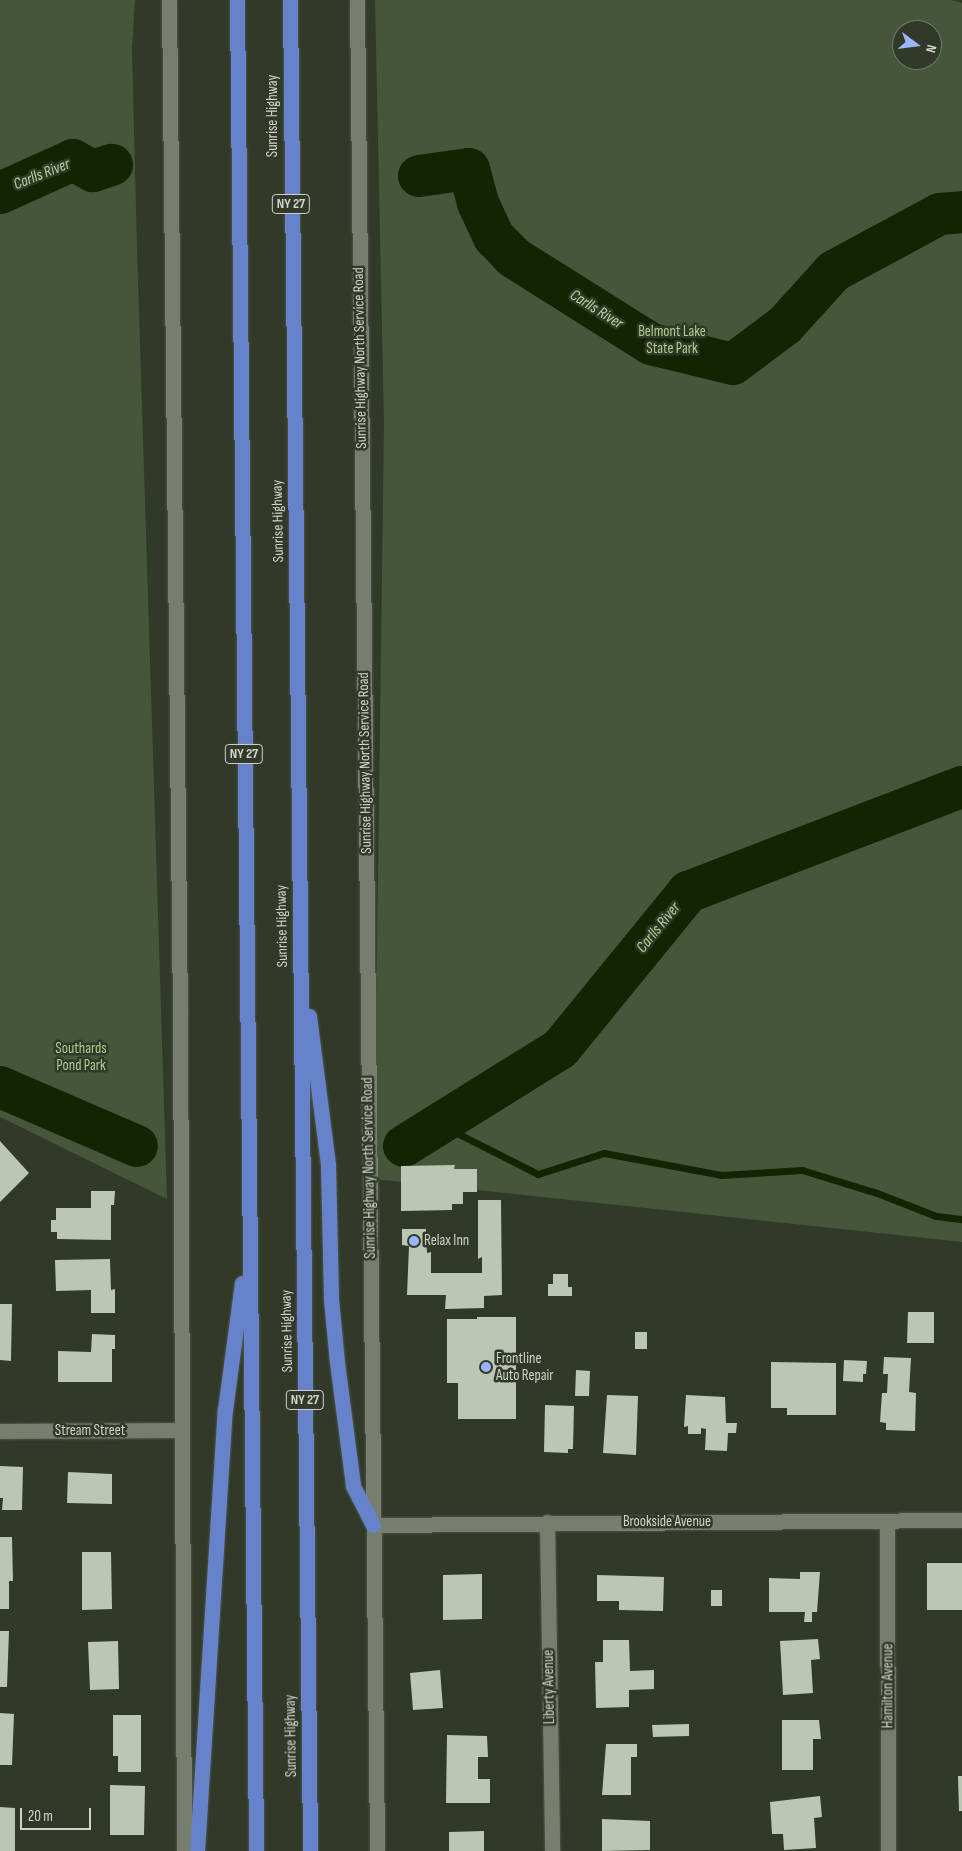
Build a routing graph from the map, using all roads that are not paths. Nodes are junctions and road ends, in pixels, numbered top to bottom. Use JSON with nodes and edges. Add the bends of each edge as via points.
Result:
{"nodes":[{"id":1,"x":169,"y":0,"type":"edge"},
{"id":2,"x":237,"y":0,"type":"edge"},
{"id":3,"x":290,"y":0,"type":"edge"},
{"id":4,"x":357,"y":0,"type":"edge"},
{"id":5,"x":300,"y":950,"type":"junction"},
{"id":6,"x":249,"y":1227,"type":"junction"},
{"id":7,"x":181,"y":1430,"type":"junction"},
{"id":8,"x":0,"y":1431,"type":"edge"},
{"id":9,"x":962,"y":1520,"type":"edge"},
{"id":10,"x":887,"y":1521,"type":"junction"},
{"id":11,"x":547,"y":1522,"type":"junction"},
{"id":12,"x":373,"y":1525,"type":"junction"},
{"id":13,"x":184,"y":1851,"type":"edge"},
{"id":14,"x":197,"y":1851,"type":"edge"},
{"id":15,"x":256,"y":1851,"type":"edge"},
{"id":16,"x":310,"y":1851,"type":"edge"},
{"id":17,"x":377,"y":1851,"type":"edge"},
{"id":18,"x":552,"y":1851,"type":"edge"},
{"id":19,"x":888,"y":1851,"type":"edge"}],
"edges":[{"from":1,"to":7,"type":"main road","via":[[180,1010]]},
{"from":2,"to":6,"type":"highway","number":"NY 27"},
{"from":3,"to":5,"type":"highway","name":"Sunrise Highway","number":"NY 27"},
{"from":4,"to":12,"type":"main road","name":"Sunrise Highway North Service Road"},
{"from":5,"to":12,"type":"highway","via":[[328,1165],[331,1299],[337,1362],[353,1486]]},
{"from":5,"to":16,"type":"highway","name":"Sunrise Highway","number":"NY 27"},
{"from":6,"to":14,"type":"highway","via":[[226,1410]]},
{"from":6,"to":15,"type":"highway","number":"NY 27"},
{"from":7,"to":8,"type":"main road","name":"Stream Street"},
{"from":7,"to":13,"type":"main road"},
{"from":9,"to":10,"type":"main road","name":"Brookside Avenue"},
{"from":10,"to":11,"type":"main road","name":"Brookside Avenue"},
{"from":10,"to":19,"type":"main road","name":"Hamilton Avenue"},
{"from":11,"to":12,"type":"main road","name":"Brookside Avenue"},
{"from":11,"to":18,"type":"main road","name":"Liberty Avenue"},
{"from":12,"to":17,"type":"main road"}]}
